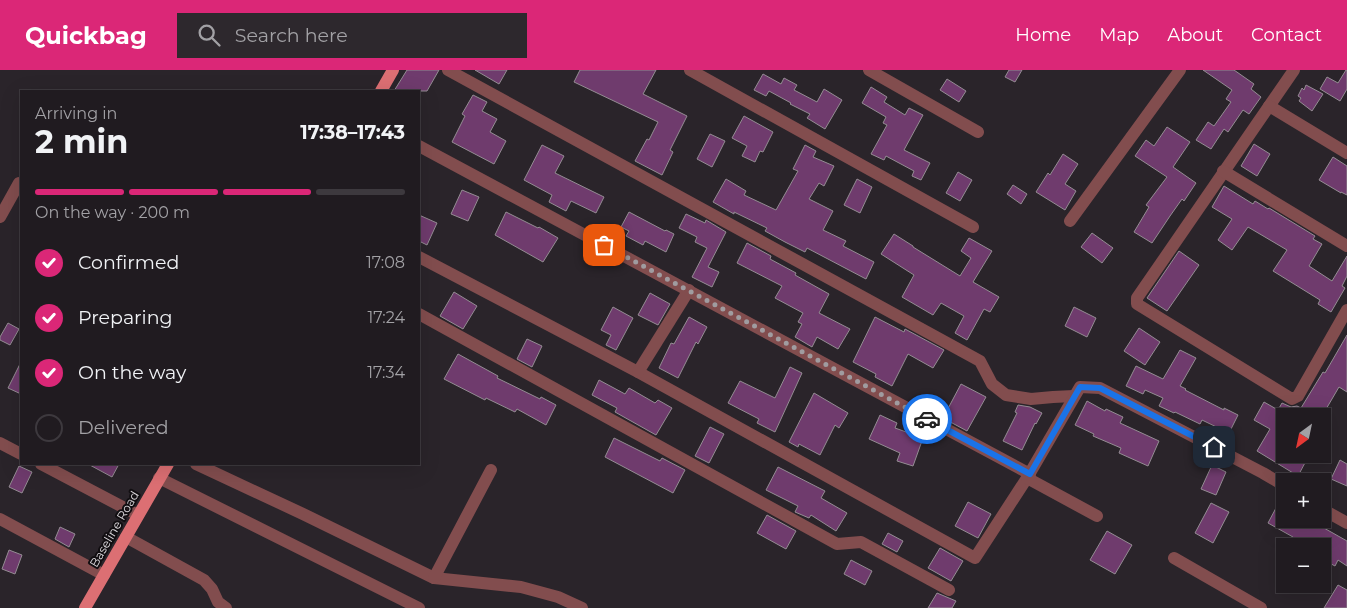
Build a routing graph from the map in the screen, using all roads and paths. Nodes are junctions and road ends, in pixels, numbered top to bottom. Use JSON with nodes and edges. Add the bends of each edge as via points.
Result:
{"nodes":[{"id":1,"x":393,"y":70,"type":"edge"},
{"id":2,"x":448,"y":70,"type":"edge"},
{"id":3,"x":690,"y":70,"type":"edge"},
{"id":4,"x":869,"y":70,"type":"edge"},
{"id":5,"x":1180,"y":70,"type":"edge"},
{"id":6,"x":1294,"y":70,"type":"edge"},
{"id":7,"x":382,"y":90,"type":"edge"},
{"id":8,"x":1269,"y":106,"type":"junction"},
{"id":9,"x":978,"y":132,"type":"dead end"},
{"id":10,"x":420,"y":147,"type":"edge"},
{"id":11,"x":1347,"y":152,"type":"edge"},
{"id":12,"x":1223,"y":171,"type":"junction"},
{"id":13,"x":19,"y":183,"type":"dead end"},
{"id":14,"x":0,"y":217,"type":"edge"},
{"id":15,"x":1070,"y":221,"type":"dead end"},
{"id":16,"x":973,"y":227,"type":"dead end"},
{"id":17,"x":1347,"y":246,"type":"edge"},
{"id":18,"x":420,"y":258,"type":"edge"},
{"id":19,"x":689,"y":290,"type":"junction"},
{"id":20,"x":1347,"y":310,"type":"edge"},
{"id":21,"x":420,"y":315,"type":"edge"},
{"id":22,"x":638,"y":372,"type":"junction"},
{"id":23,"x":1074,"y":396,"type":"junction"},
{"id":24,"x":0,"y":442,"type":"edge"},
{"id":25,"x":20,"y":453,"type":"edge"},
{"id":26,"x":43,"y":465,"type":"edge"},
{"id":27,"x":167,"y":465,"type":"edge"},
{"id":28,"x":198,"y":465,"type":"edge"},
{"id":29,"x":491,"y":470,"type":"dead end"},
{"id":30,"x":1028,"y":476,"type":"junction"},
{"id":31,"x":159,"y":478,"type":"junction"},
{"id":32,"x":1276,"y":481,"type":"edge"},
{"id":33,"x":1331,"y":514,"type":"edge"},
{"id":34,"x":138,"y":515,"type":"junction"},
{"id":35,"x":1096,"y":516,"type":"dead end"},
{"id":36,"x":0,"y":519,"type":"edge"},
{"id":37,"x":1347,"y":523,"type":"edge"},
{"id":38,"x":126,"y":537,"type":"junction"},
{"id":39,"x":1174,"y":558,"type":"dead end"},
{"id":40,"x":104,"y":575,"type":"junction"},
{"id":41,"x":434,"y":578,"type":"junction"},
{"id":42,"x":949,"y":590,"type":"dead end"},
{"id":43,"x":85,"y":608,"type":"edge"},
{"id":44,"x":226,"y":608,"type":"edge"},
{"id":45,"x":419,"y":608,"type":"edge"},
{"id":46,"x":582,"y":608,"type":"edge"},
{"id":47,"x":1261,"y":608,"type":"edge"}],
"edges":[{"from":1,"to":7,"type":"main road"},
{"from":2,"to":23,"type":"street","via":[[980,361],[992,384],[1006,396],[1031,399]]},
{"from":3,"to":16,"type":"street"},
{"from":4,"to":9,"type":"street"},
{"from":5,"to":15,"type":"street"},
{"from":6,"to":8,"type":"street"},
{"from":8,"to":11,"type":"street"},
{"from":8,"to":12,"type":"street"},
{"from":10,"to":19,"type":"street"},
{"from":12,"to":17,"type":"street"},
{"from":12,"to":20,"type":"street","via":[[1137,298],[1137,304],[1292,399],[1298,396]]},
{"from":13,"to":14,"type":"street"},
{"from":18,"to":22,"type":"street"},
{"from":19,"to":22,"type":"street"},
{"from":19,"to":30,"type":"street"},
{"from":21,"to":42,"type":"street","via":[[837,544],[861,542]]},
{"from":22,"to":30,"type":"street","via":[[975,558]]},
{"from":23,"to":30,"type":"street"},
{"from":23,"to":32,"type":"street","via":[[1080,387],[1100,388]]},
{"from":24,"to":25,"type":"street"},
{"from":26,"to":34,"type":"street"},
{"from":27,"to":31,"type":"main road","name":"Baseline Road"},
{"from":28,"to":41,"type":"street"},
{"from":29,"to":41,"type":"street"},
{"from":30,"to":35,"type":"street"},
{"from":31,"to":34,"type":"main road","name":"Baseline Road"},
{"from":31,"to":45,"type":"street"},
{"from":33,"to":37,"type":"street"},
{"from":34,"to":38,"type":"main road","name":"Baseline Road"},
{"from":36,"to":40,"type":"street"},
{"from":38,"to":40,"type":"main road","name":"Baseline Road"},
{"from":38,"to":44,"type":"street","via":[[204,580],[218,602]]},
{"from":39,"to":47,"type":"street"},
{"from":40,"to":43,"type":"main road","name":"Baseline Road"},
{"from":41,"to":46,"type":"street","via":[[521,587],[558,597]]}]}
